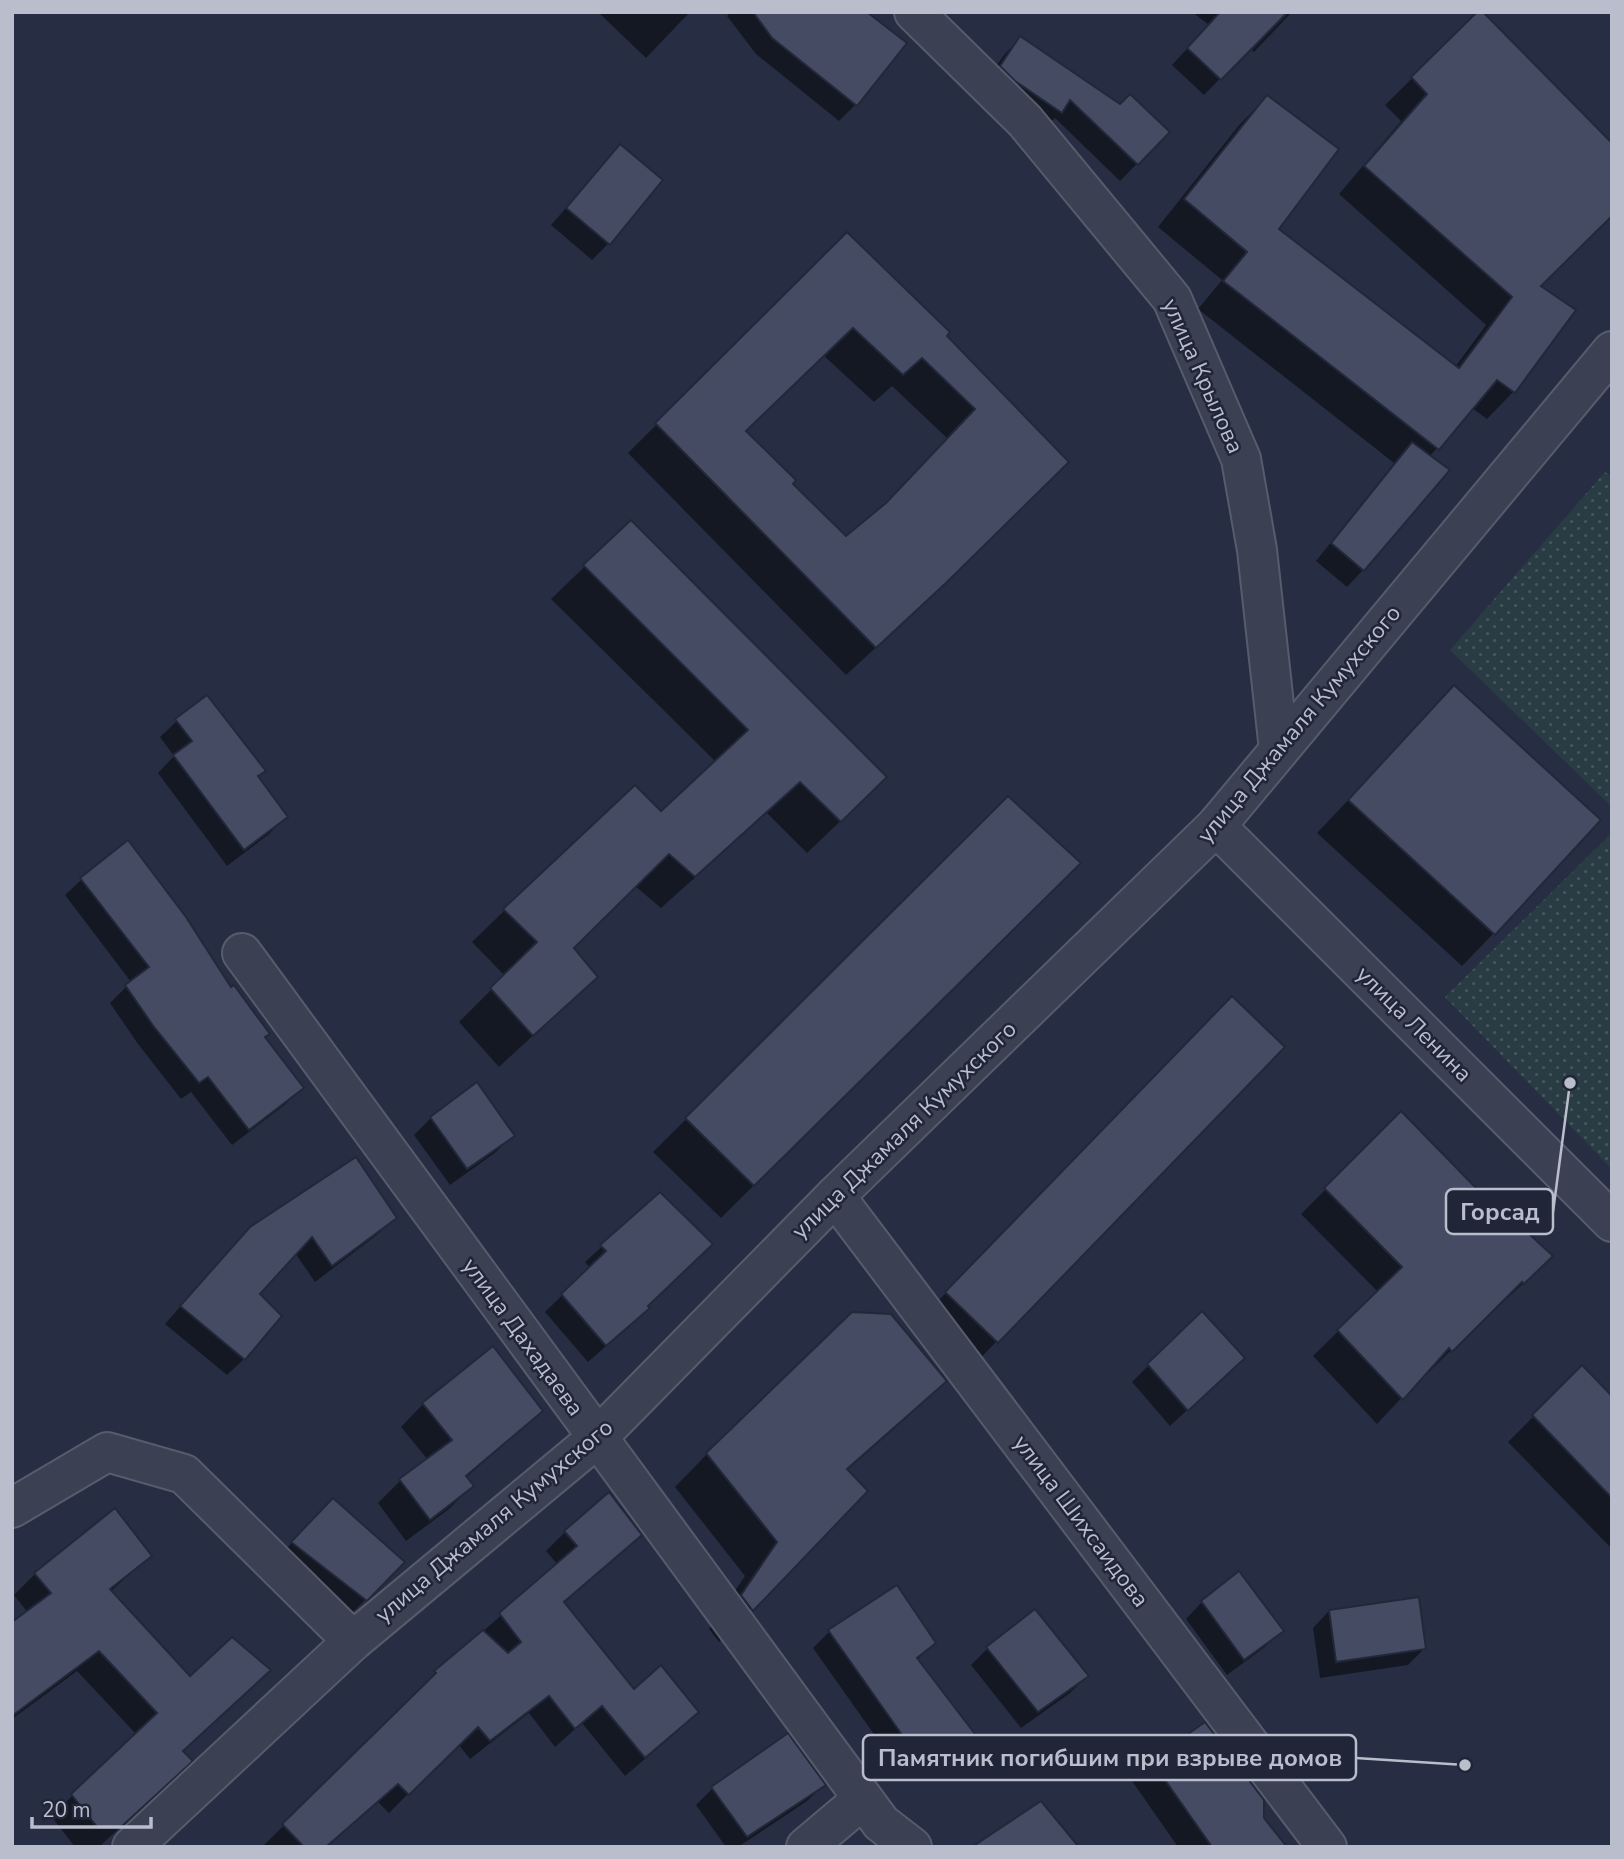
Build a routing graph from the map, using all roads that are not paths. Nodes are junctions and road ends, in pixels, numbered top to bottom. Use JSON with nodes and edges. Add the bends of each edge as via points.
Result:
{"nodes":[{"id":1,"x":914,"y":12,"type":"edge"},
{"id":2,"x":1612,"y":351,"type":"edge"},
{"id":3,"x":1279,"y":750,"type":"junction"},
{"id":4,"x":1216,"y":826,"type":"junction"},
{"id":5,"x":242,"y":953,"type":"dead end"},
{"id":6,"x":835,"y":1196,"type":"junction"},
{"id":7,"x":1612,"y":1222,"type":"edge"},
{"id":8,"x":597,"y":1438,"type":"junction"},
{"id":9,"x":12,"y":1508,"type":"edge"},
{"id":10,"x":353,"y":1641,"type":"junction"},
{"id":11,"x":863,"y":1799,"type":"junction"},
{"id":12,"x":132,"y":1847,"type":"edge"},
{"id":13,"x":806,"y":1847,"type":"edge"},
{"id":14,"x":912,"y":1847,"type":"edge"},
{"id":15,"x":1327,"y":1847,"type":"edge"}],
"edges":[{"from":1,"to":3,"type":"street","name":"улица Крылова","via":[[1025,121],[1172,299],[1241,459],[1257,550]]},
{"from":2,"to":3,"type":"street","name":"улица Джамаля Кумухского"},
{"from":3,"to":4,"type":"street","name":"улица Джамаля Кумухского"},
{"from":4,"to":6,"type":"street","name":"улица Джамаля Кумухского"},
{"from":4,"to":7,"type":"street","name":"улица Ленина"},
{"from":5,"to":8,"type":"street","name":"улица Дахадаева"},
{"from":6,"to":8,"type":"street","name":"улица Джамаля Кумухского"},
{"from":6,"to":15,"type":"street","name":"улица Шихсаидова"},
{"from":8,"to":10,"type":"street","name":"улица Джамаля Кумухского"},
{"from":8,"to":11,"type":"street","name":"улица Дахадаева"},
{"from":9,"to":10,"type":"street","via":[[107,1452],[184,1474]]},
{"from":10,"to":12,"type":"street","name":"улица Джамаля Кумухского"},
{"from":11,"to":13,"type":"street"},
{"from":11,"to":14,"type":"street","name":"улица Дахадаева","via":[[881,1824]]}]}
